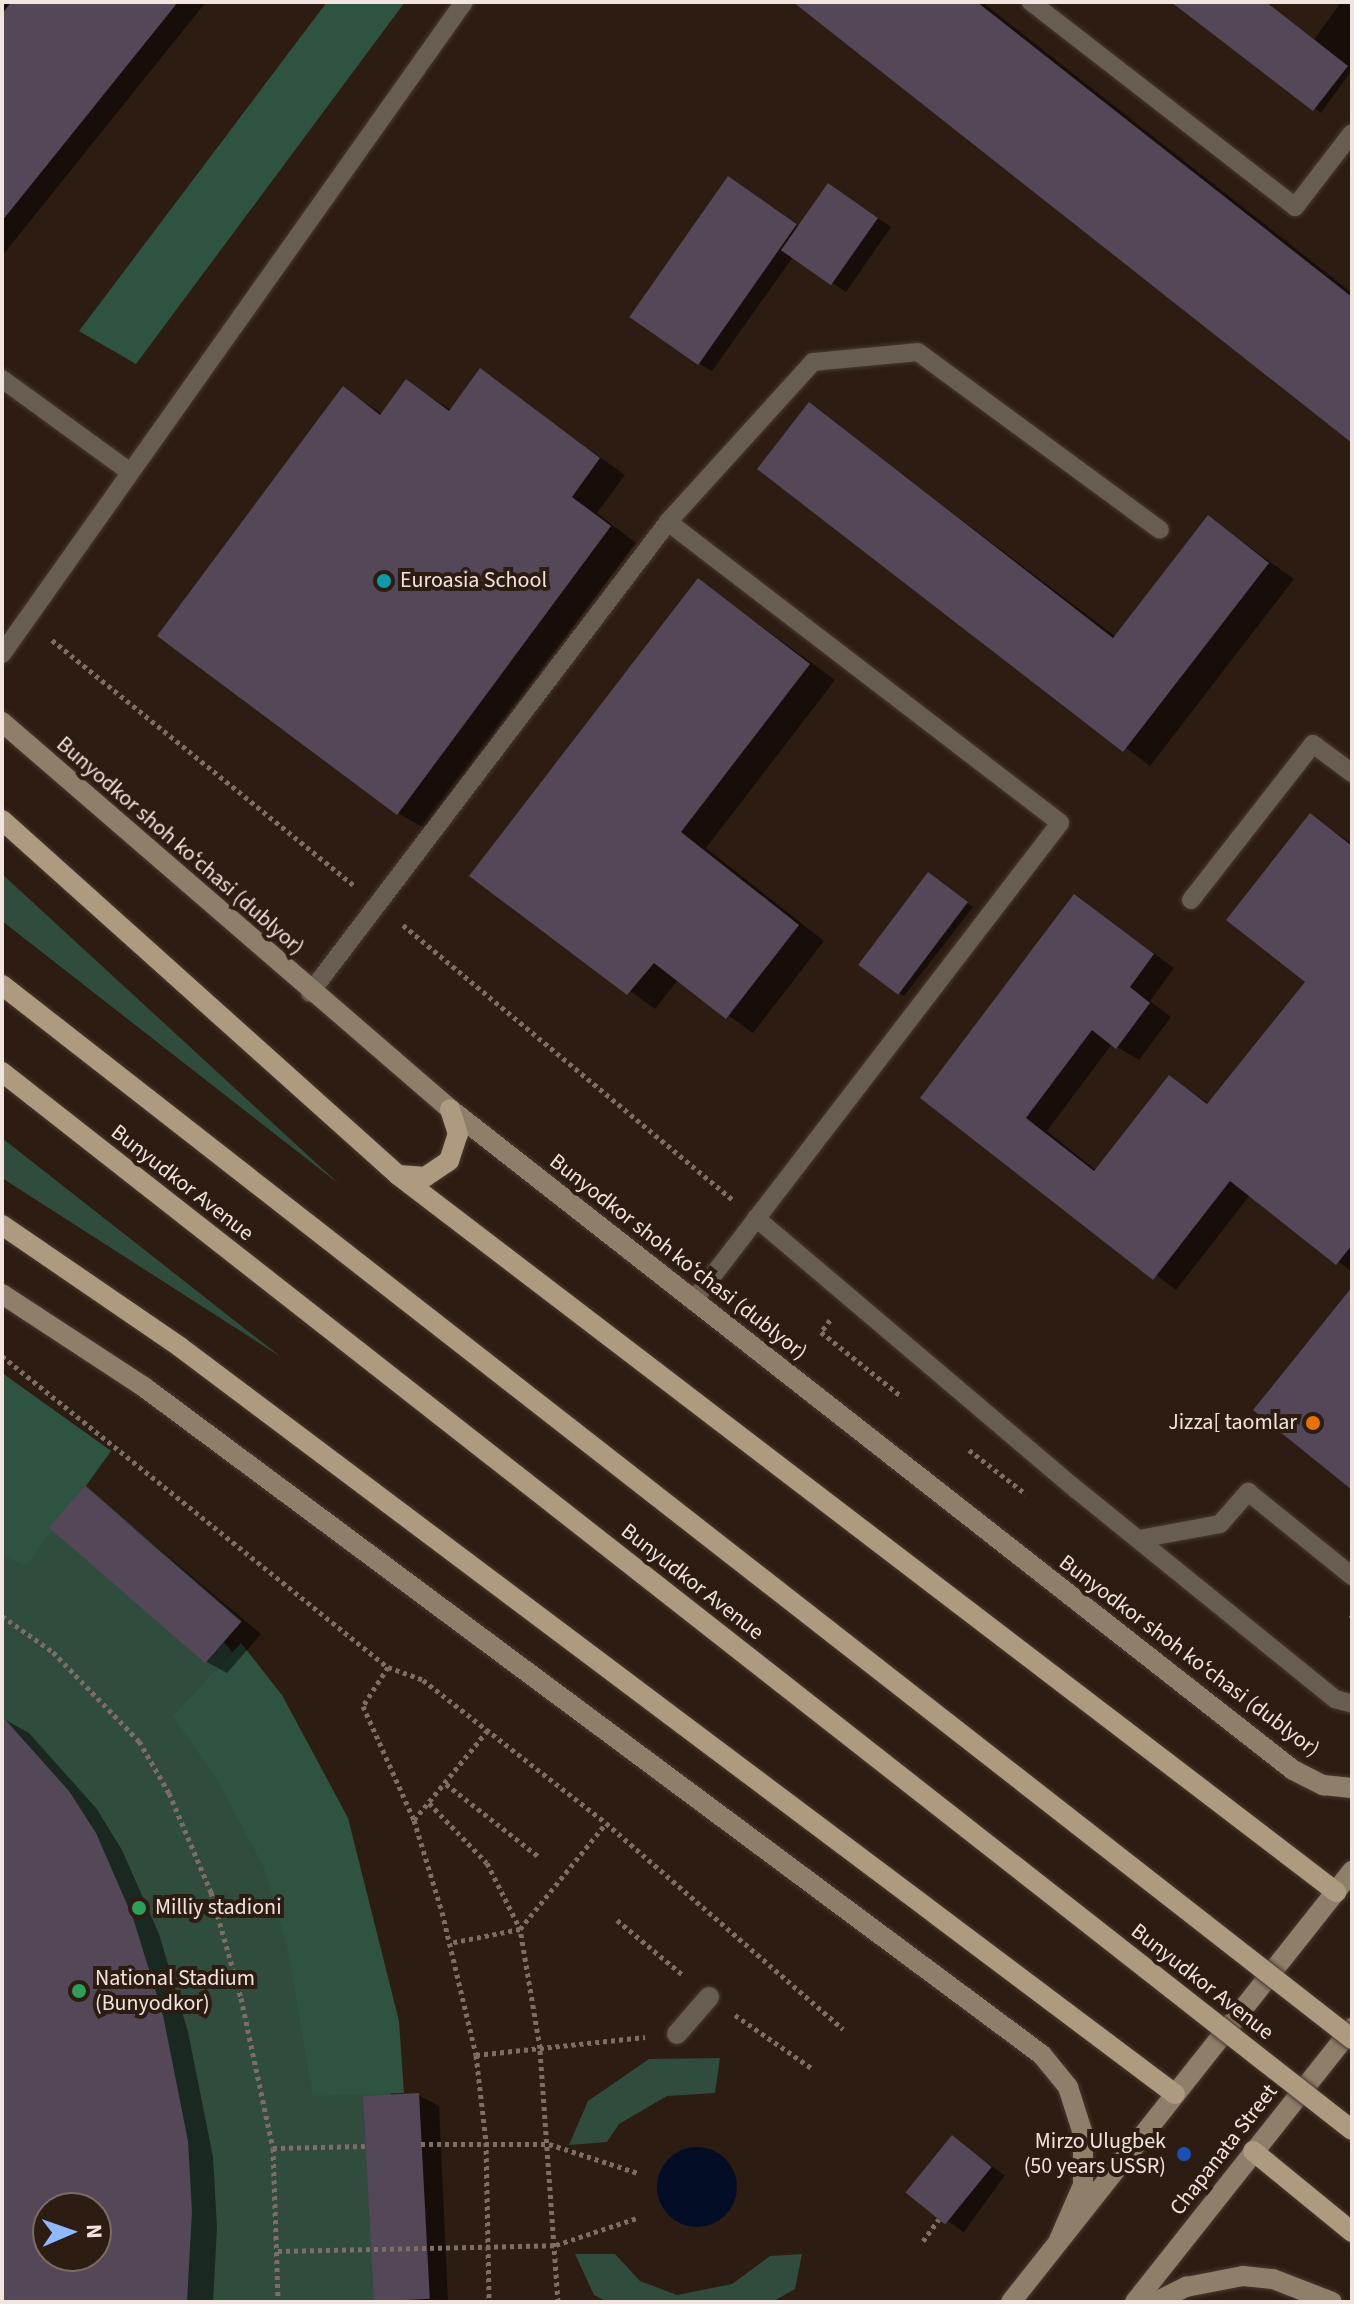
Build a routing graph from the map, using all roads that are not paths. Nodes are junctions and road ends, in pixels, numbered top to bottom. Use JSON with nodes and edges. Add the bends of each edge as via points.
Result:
{"nodes":[{"id":1,"x":464,"y":2,"type":"edge"},
{"id":2,"x":1031,"y":2,"type":"edge"},
{"id":3,"x":1352,"y":133,"type":"edge"},
{"id":4,"x":2,"y":379,"type":"edge"},
{"id":5,"x":130,"y":472,"type":"junction"},
{"id":6,"x":668,"y":522,"type":"junction"},
{"id":7,"x":1160,"y":530,"type":"dead end"},
{"id":8,"x":2,"y":654,"type":"edge"},
{"id":9,"x":2,"y":722,"type":"edge"},
{"id":10,"x":1352,"y":773,"type":"edge"},
{"id":11,"x":2,"y":820,"type":"edge"},
{"id":12,"x":1191,"y":900,"type":"dead end"},
{"id":13,"x":2,"y":985,"type":"edge"},
{"id":14,"x":310,"y":993,"type":"junction"},
{"id":15,"x":2,"y":1072,"type":"edge"},
{"id":16,"x":450,"y":1109,"type":"junction"},
{"id":17,"x":398,"y":1175,"type":"junction"},
{"id":18,"x":756,"y":1218,"type":"junction"},
{"id":19,"x":2,"y":1225,"type":"edge"},
{"id":20,"x":2,"y":1294,"type":"edge"},
{"id":21,"x":694,"y":1300,"type":"junction"},
{"id":22,"x":1139,"y":1539,"type":"junction"},
{"id":23,"x":1352,"y":1576,"type":"edge"},
{"id":24,"x":1352,"y":1704,"type":"edge"},
{"id":25,"x":1352,"y":1788,"type":"edge"},
{"id":26,"x":1352,"y":1871,"type":"edge"},
{"id":27,"x":1336,"y":1892,"type":"junction"},
{"id":28,"x":709,"y":1997,"type":"road end"},
{"id":29,"x":1352,"y":2028,"type":"edge"},
{"id":30,"x":677,"y":2034,"type":"road end"},
{"id":31,"x":1352,"y":2039,"type":"edge"},
{"id":32,"x":1175,"y":2094,"type":"junction"},
{"id":33,"x":1352,"y":2130,"type":"edge"},
{"id":34,"x":1253,"y":2151,"type":"junction"},
{"id":35,"x":1352,"y":2232,"type":"edge"},
{"id":36,"x":1059,"y":2240,"type":"junction"},
{"id":37,"x":1011,"y":2302,"type":"edge"},
{"id":38,"x":1135,"y":2302,"type":"edge"},
{"id":39,"x":1156,"y":2302,"type":"edge"},
{"id":40,"x":1332,"y":2302,"type":"edge"}],
"edges":[{"from":1,"to":5,"type":"lane"},
{"from":2,"to":3,"type":"lane","via":[[1295,207]]},
{"from":4,"to":5,"type":"lane"},
{"from":5,"to":8,"type":"lane"},
{"from":6,"to":7,"type":"lane","via":[[813,362],[918,352]]},
{"from":6,"to":14,"type":"lane"},
{"from":6,"to":18,"type":"lane","via":[[1060,823]]},
{"from":9,"to":14,"type":"street","name":"Bunyodkor shoh koʻchasi (dublyor)"},
{"from":10,"to":12,"type":"lane","via":[[1313,744]]},
{"from":11,"to":17,"type":"main road"},
{"from":13,"to":31,"type":"main road","name":"Bunyudkor Avenue","bridge":true},
{"from":14,"to":16,"type":"street","name":"Bunyodkor shoh koʻchasi (dublyor)"},
{"from":15,"to":33,"type":"main road","name":"Bunyudkor Avenue","bridge":true},
{"from":16,"to":17,"type":"main road","via":[[458,1134],[449,1161],[425,1177]]},
{"from":16,"to":21,"type":"street","name":"Bunyodkor shoh koʻchasi (dublyor)"},
{"from":17,"to":27,"type":"main road"},
{"from":18,"to":21,"type":"lane"},
{"from":18,"to":22,"type":"lane"},
{"from":19,"to":32,"type":"main road","via":[[180,1347]]},
{"from":20,"to":36,"type":"street","via":[[144,1387],[1042,2055],[1068,2087],[1083,2134],[1083,2185]]},
{"from":21,"to":25,"type":"street","name":"Bunyodkor shoh koʻchasi (dublyor)","via":[[1293,1770],[1323,1785]]},
{"from":22,"to":23,"type":"lane","via":[[1220,1524],[1248,1492]]},
{"from":22,"to":24,"type":"lane","via":[[1335,1699]]},
{"from":26,"to":27,"type":"street"},
{"from":27,"to":32,"type":"street"},
{"from":28,"to":30,"type":"street"},
{"from":29,"to":34,"type":"street","name":"Chapanata Street"},
{"from":32,"to":36,"type":"street"},
{"from":34,"to":35,"type":"main road"},
{"from":34,"to":38,"type":"street","name":"Chapanata Street"},
{"from":36,"to":37,"type":"street"},
{"from":39,"to":40,"type":"street","via":[[1186,2287],[1243,2276],[1273,2279]]}]}
